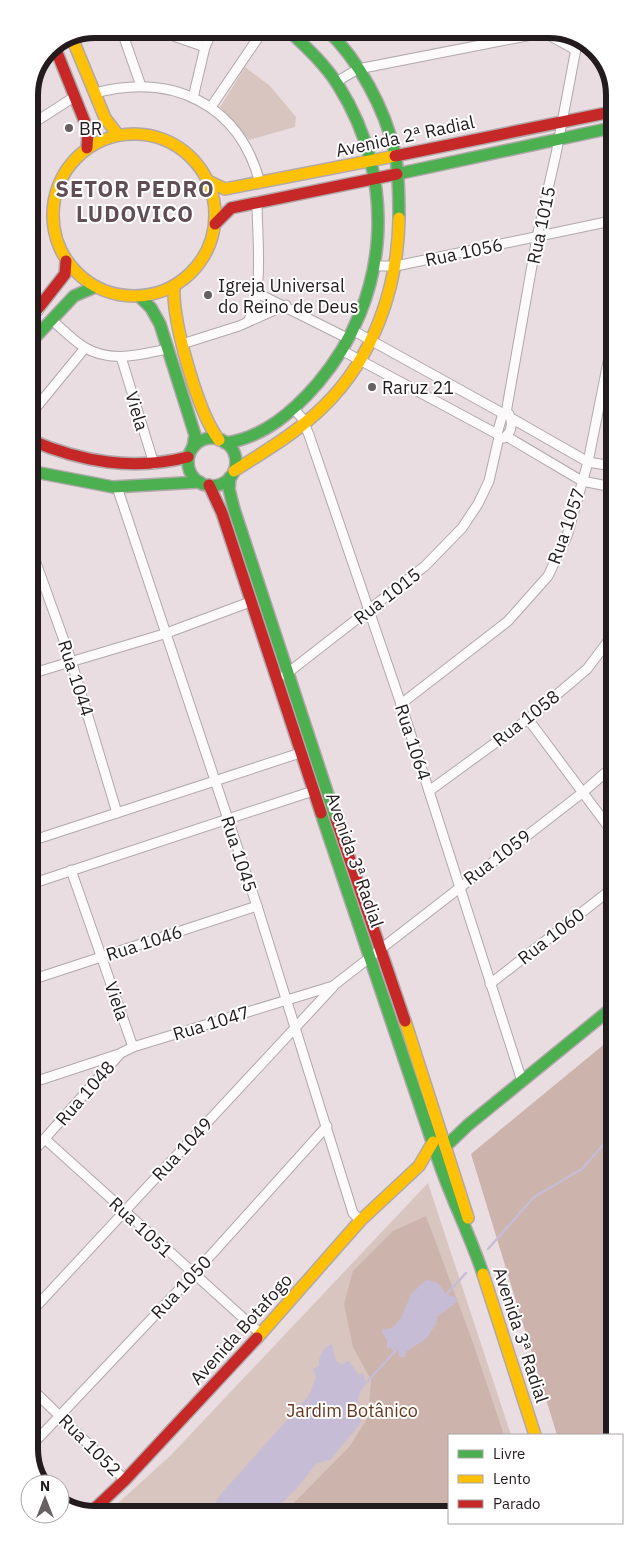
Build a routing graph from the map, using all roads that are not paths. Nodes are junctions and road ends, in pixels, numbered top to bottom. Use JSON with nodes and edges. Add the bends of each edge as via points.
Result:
{"nodes":[{"id":1,"x":124,"y":37,"type":"edge"},
{"id":2,"x":177,"y":37,"type":"edge"},
{"id":3,"x":209,"y":37,"type":"edge"},
{"id":4,"x":258,"y":37,"type":"edge"},
{"id":5,"x":296,"y":37,"type":"edge"},
{"id":6,"x":333,"y":38,"type":"edge"},
{"id":7,"x":504,"y":38,"type":"edge"},
{"id":8,"x":556,"y":38,"type":"edge"},
{"id":9,"x":74,"y":42,"type":"edge"},
{"id":10,"x":577,"y":45,"type":"edge"},
{"id":11,"x":205,"y":47,"type":"junction"},
{"id":12,"x":576,"y":50,"type":"junction"},
{"id":13,"x":57,"y":52,"type":"edge"},
{"id":14,"x":358,"y":69,"type":"junction"},
{"id":15,"x":336,"y":82,"type":"junction"},
{"id":16,"x":141,"y":86,"type":"junction"},
{"id":17,"x":95,"y":93,"type":"junction"},
{"id":18,"x":74,"y":98,"type":"junction"},
{"id":19,"x":193,"y":98,"type":"junction"},
{"id":20,"x":211,"y":106,"type":"junction"},
{"id":21,"x":606,"y":113,"type":"edge"},
{"id":22,"x":38,"y":120,"type":"edge"},
{"id":23,"x":562,"y":122,"type":"junction"},
{"id":24,"x":606,"y":129,"type":"edge"},
{"id":25,"x":118,"y":135,"type":"junction"},
{"id":26,"x":559,"y":139,"type":"junction"},
{"id":27,"x":87,"y":148,"type":"junction"},
{"id":28,"x":395,"y":156,"type":"junction"},
{"id":29,"x":371,"y":161,"type":"junction"},
{"id":30,"x":398,"y":174,"type":"junction"},
{"id":31,"x":374,"y":179,"type":"junction"},
{"id":32,"x":208,"y":182,"type":"junction"},
{"id":33,"x":260,"y":183,"type":"junction"},
{"id":34,"x":257,"y":202,"type":"junction"},
{"id":35,"x":606,"y":222,"type":"edge"},
{"id":36,"x":215,"y":224,"type":"junction"},
{"id":37,"x":537,"y":237,"type":"junction"},
{"id":38,"x":66,"y":261,"type":"junction"},
{"id":39,"x":375,"y":266,"type":"junction"},
{"id":40,"x":396,"y":266,"type":"junction"},
{"id":41,"x":174,"y":286,"type":"junction"},
{"id":42,"x":95,"y":287,"type":"junction"},
{"id":43,"x":257,"y":293,"type":"junction"},
{"id":44,"x":139,"y":296,"type":"junction"},
{"id":45,"x":286,"y":305,"type":"junction"},
{"id":46,"x":39,"y":310,"type":"edge"},
{"id":47,"x":52,"y":320,"type":"junction"},
{"id":48,"x":249,"y":320,"type":"junction"},
{"id":49,"x":38,"y":335,"type":"edge"},
{"id":50,"x":352,"y":335,"type":"junction"},
{"id":51,"x":370,"y":340,"type":"junction"},
{"id":52,"x":182,"y":344,"type":"junction"},
{"id":53,"x":85,"y":348,"type":"junction"},
{"id":54,"x":167,"y":349,"type":"junction"},
{"id":55,"x":343,"y":350,"type":"junction"},
{"id":56,"x":121,"y":357,"type":"junction"},
{"id":57,"x":359,"y":361,"type":"junction"},
{"id":58,"x":606,"y":372,"type":"edge"},
{"id":59,"x":38,"y":405,"type":"edge"},
{"id":60,"x":293,"y":408,"type":"junction"},
{"id":61,"x":506,"y":415,"type":"junction"},
{"id":62,"x":305,"y":424,"type":"junction"},
{"id":63,"x":501,"y":436,"type":"junction"},
{"id":64,"x":222,"y":441,"type":"junction"},
{"id":65,"x":38,"y":443,"type":"edge"},
{"id":66,"x":191,"y":452,"type":"junction"},
{"id":67,"x":588,"y":462,"type":"junction"},
{"id":68,"x":114,"y":464,"type":"junction"},
{"id":69,"x":154,"y":464,"type":"junction"},
{"id":70,"x":606,"y":465,"type":"edge"},
{"id":71,"x":232,"y":474,"type":"junction"},
{"id":72,"x":38,"y":476,"type":"edge"},
{"id":73,"x":582,"y":481,"type":"junction"},
{"id":74,"x":204,"y":484,"type":"junction"},
{"id":75,"x":606,"y":486,"type":"edge"},
{"id":76,"x":115,"y":487,"type":"junction"},
{"id":77,"x":38,"y":568,"type":"edge"},
{"id":78,"x":250,"y":602,"type":"junction"},
{"id":79,"x":368,"y":611,"type":"junction"},
{"id":80,"x":164,"y":634,"type":"junction"},
{"id":81,"x":606,"y":644,"type":"edge"},
{"id":82,"x":71,"y":660,"type":"junction"},
{"id":83,"x":38,"y":671,"type":"edge"},
{"id":84,"x":288,"y":673,"type":"junction"},
{"id":85,"x":276,"y":681,"type":"junction"},
{"id":86,"x":401,"y":704,"type":"junction"},
{"id":87,"x":528,"y":719,"type":"junction"},
{"id":88,"x":306,"y":726,"type":"junction"},
{"id":89,"x":300,"y":753,"type":"junction"},
{"id":90,"x":606,"y":771,"type":"edge"},
{"id":91,"x":214,"y":782,"type":"junction"},
{"id":92,"x":429,"y":790,"type":"junction"},
{"id":93,"x":313,"y":791,"type":"junction"},
{"id":94,"x":582,"y":793,"type":"junction"},
{"id":95,"x":117,"y":813,"type":"junction"},
{"id":96,"x":228,"y":820,"type":"junction"},
{"id":97,"x":606,"y":824,"type":"edge"},
{"id":98,"x":38,"y":836,"type":"edge"},
{"id":99,"x":71,"y":870,"type":"junction"},
{"id":100,"x":355,"y":876,"type":"junction"},
{"id":101,"x":38,"y":882,"type":"edge"},
{"id":102,"x":460,"y":886,"type":"junction"},
{"id":103,"x":606,"y":893,"type":"edge"},
{"id":104,"x":257,"y":906,"type":"junction"},
{"id":105,"x":381,"y":947,"type":"junction"},
{"id":106,"x":370,"y":956,"type":"junction"},
{"id":107,"x":102,"y":957,"type":"junction"},
{"id":108,"x":38,"y":978,"type":"edge"},
{"id":109,"x":490,"y":984,"type":"junction"},
{"id":110,"x":333,"y":986,"type":"junction"},
{"id":111,"x":286,"y":999,"type":"junction"},
{"id":112,"x":606,"y":1013,"type":"edge"},
{"id":113,"x":295,"y":1027,"type":"junction"},
{"id":114,"x":133,"y":1047,"type":"junction"},
{"id":115,"x":119,"y":1054,"type":"junction"},
{"id":116,"x":38,"y":1081,"type":"edge"},
{"id":117,"x":522,"y":1081,"type":"junction"},
{"id":118,"x":468,"y":1125,"type":"junction"},
{"id":119,"x":327,"y":1126,"type":"junction"},
{"id":120,"x":441,"y":1130,"type":"junction"},
{"id":121,"x":45,"y":1139,"type":"junction"},
{"id":122,"x":432,"y":1142,"type":"junction"},
{"id":123,"x":38,"y":1146,"type":"edge"},
{"id":124,"x":446,"y":1146,"type":"junction"},
{"id":125,"x":419,"y":1166,"type":"junction"},
{"id":126,"x":441,"y":1168,"type":"junction"},
{"id":127,"x":124,"y":1211,"type":"junction"},
{"id":128,"x":361,"y":1220,"type":"junction"},
{"id":129,"x":473,"y":1245,"type":"junction"},
{"id":130,"x":193,"y":1275,"type":"junction"},
{"id":131,"x":38,"y":1304,"type":"edge"},
{"id":132,"x":261,"y":1334,"type":"junction"},
{"id":133,"x":38,"y":1395,"type":"edge"},
{"id":134,"x":60,"y":1415,"type":"junction"},
{"id":135,"x":536,"y":1434,"type":"edge"},
{"id":136,"x":38,"y":1439,"type":"edge"},
{"id":137,"x":125,"y":1480,"type":"junction"},
{"id":138,"x":98,"y":1506,"type":"edge"}],
"edges":[{"from":1,"to":16,"type":"street"},
{"from":2,"to":11,"type":"street"},
{"from":3,"to":11,"type":"street"},
{"from":4,"to":20,"type":"street"},
{"from":5,"to":15,"type":"main road"},
{"from":6,"to":14,"type":"main road"},
{"from":7,"to":14,"type":"street"},
{"from":8,"to":12,"type":"street"},
{"from":9,"to":17,"type":"main road"},
{"from":10,"to":12,"type":"street","name":"Rua 1015"},
{"from":11,"to":19,"type":"street"},
{"from":12,"to":23,"type":"street","name":"Rua 1015"},
{"from":13,"to":18,"type":"main road"},
{"from":14,"to":15,"type":"street"},
{"from":14,"to":28,"type":"main road","via":[[375,98]]},
{"from":15,"to":29,"type":"main road","via":[[359,126]]},
{"from":16,"to":17,"type":"street"},
{"from":16,"to":19,"type":"street"},
{"from":17,"to":25,"type":"main road","via":[[105,118]]},
{"from":18,"to":22,"type":"street"},
{"from":18,"to":27,"type":"main road","via":[[88,130]]},
{"from":19,"to":20,"type":"street"},
{"from":20,"to":33,"type":"street","via":[[244,142]]},
{"from":21,"to":23,"type":"main road","name":"Avenida 2ª Radial"},
{"from":23,"to":26,"type":"street","name":"Rua 1015"},
{"from":23,"to":28,"type":"main road","name":"Avenida 2ª Radial"},
{"from":24,"to":26,"type":"main road","name":"Avenida 2ª Radial"},
{"from":25,"to":27,"type":"main road"},
{"from":25,"to":32,"type":"main road","via":[[145,134],[171,142],[193,159]]},
{"from":26,"to":30,"type":"main road","name":"Avenida 2ª Radial"},
{"from":26,"to":37,"type":"street","name":"Rua 1015"},
{"from":27,"to":38,"type":"main road","via":[[68,166],[56,190],[52,216],[57,242]]},
{"from":28,"to":29,"type":"main road","name":"Avenida 2ª Radial"},
{"from":28,"to":30,"type":"main road"},
{"from":29,"to":31,"type":"main road"},
{"from":29,"to":33,"type":"main road","name":"Avenida 2ª Radial"},
{"from":30,"to":31,"type":"main road","name":"Avenida 2ª Radial"},
{"from":30,"to":40,"type":"main road"},
{"from":31,"to":34,"type":"main road","name":"Avenida 2ª Radial"},
{"from":31,"to":39,"type":"main road","via":[[378,215]]},
{"from":32,"to":33,"type":"main road","name":"Avenida 2ª Radial","via":[[225,189]]},
{"from":32,"to":36,"type":"main road","via":[[215,203]]},
{"from":34,"to":36,"type":"main road","name":"Avenida 2ª Radial","via":[[231,208]]},
{"from":34,"to":43,"type":"street"},
{"from":35,"to":37,"type":"street","name":"Rua 1056"},
{"from":36,"to":41,"type":"main road","via":[[209,247],[197,266]]},
{"from":37,"to":40,"type":"street","name":"Rua 1056"},
{"from":37,"to":61,"type":"street","name":"Rua 1015"},
{"from":38,"to":42,"type":"main road"},
{"from":38,"to":46,"type":"main road","via":[[65,274]]},
{"from":39,"to":40,"type":"street","name":"Rua 1056"},
{"from":39,"to":50,"type":"main road","via":[[366,303]]},
{"from":40,"to":51,"type":"main road","via":[[382,316]]},
{"from":41,"to":44,"type":"main road"},
{"from":41,"to":52,"type":"main road","via":[[173,304]]},
{"from":42,"to":44,"type":"main road","via":[[116,294]]},
{"from":42,"to":47,"type":"main road","via":[[74,296]]},
{"from":43,"to":45,"type":"street"},
{"from":43,"to":48,"type":"street"},
{"from":44,"to":54,"type":"main road","via":[[160,324]]},
{"from":45,"to":48,"type":"street"},
{"from":45,"to":50,"type":"street"},
{"from":47,"to":49,"type":"main road"},
{"from":47,"to":53,"type":"street"},
{"from":48,"to":52,"type":"street"},
{"from":50,"to":51,"type":"street"},
{"from":50,"to":55,"type":"main road"},
{"from":51,"to":57,"type":"main road"},
{"from":51,"to":61,"type":"street"},
{"from":52,"to":64,"type":"main road","via":[[209,427]]},
{"from":53,"to":56,"type":"street"},
{"from":53,"to":59,"type":"street"},
{"from":54,"to":56,"type":"street"},
{"from":54,"to":66,"type":"main road","via":[[195,435]]},
{"from":55,"to":57,"type":"street"},
{"from":55,"to":60,"type":"main road","via":[[319,382]]},
{"from":56,"to":69,"type":"street","name":"Viela"},
{"from":57,"to":62,"type":"main road","via":[[335,395]]},
{"from":57,"to":63,"type":"street"},
{"from":58,"to":67,"type":"street","name":"Rua 1057"},
{"from":60,"to":62,"type":"street","name":"Rua 1064"},
{"from":60,"to":64,"type":"main road","via":[[250,437],[240,441]]},
{"from":61,"to":63,"type":"street"},
{"from":61,"to":63,"type":"street","via":[[511,429]]},
{"from":61,"to":67,"type":"street"},
{"from":62,"to":71,"type":"main road"},
{"from":62,"to":79,"type":"street","name":"Rua 1064"},
{"from":63,"to":73,"type":"street"},
{"from":63,"to":79,"type":"street","name":"Rua 1015","via":[[489,481],[462,528],[426,566]]},
{"from":64,"to":66,"type":"main road","via":[[205,439]]},
{"from":64,"to":71,"type":"main road","via":[[234,454]]},
{"from":65,"to":68,"type":"main road","via":[[74,456]]},
{"from":66,"to":69,"type":"main road"},
{"from":66,"to":74,"type":"main road","via":[[190,470]]},
{"from":67,"to":70,"type":"street"},
{"from":67,"to":73,"type":"street","name":"Rua 1057"},
{"from":68,"to":69,"type":"main road"},
{"from":68,"to":76,"type":"main road"},
{"from":71,"to":74,"type":"main road","via":[[224,482]]},
{"from":71,"to":84,"type":"main road","name":"Avenida 3ª Radial","via":[[229,489],[234,509]]},
{"from":72,"to":76,"type":"main road"},
{"from":73,"to":75,"type":"street"},
{"from":73,"to":86,"type":"street","name":"Rua 1057","via":[[567,536],[548,576],[508,621]]},
{"from":74,"to":76,"type":"main road"},
{"from":74,"to":78,"type":"main road","name":"Avenida 3ª Radial","via":[[222,513]]},
{"from":76,"to":80,"type":"street","name":"Rua 1045"},
{"from":77,"to":82,"type":"street","name":"Rua 1044"},
{"from":78,"to":80,"type":"street"},
{"from":78,"to":85,"type":"main road","name":"Avenida 3ª Radial"},
{"from":79,"to":84,"type":"street","name":"Rua 1015"},
{"from":79,"to":86,"type":"street","name":"Rua 1064"},
{"from":80,"to":82,"type":"street"},
{"from":80,"to":91,"type":"street","name":"Rua 1045"},
{"from":81,"to":87,"type":"street","name":"Rua 1058","via":[[587,669]]},
{"from":82,"to":83,"type":"street"},
{"from":82,"to":95,"type":"street","name":"Rua 1044"},
{"from":84,"to":85,"type":"street","name":"Rua 1015"},
{"from":84,"to":88,"type":"main road","name":"Avenida 3ª Radial"},
{"from":85,"to":89,"type":"main road","name":"Avenida 3ª Radial"},
{"from":86,"to":92,"type":"street","name":"Rua 1064"},
{"from":87,"to":92,"type":"street","name":"Rua 1058"},
{"from":87,"to":94,"type":"street"},
{"from":88,"to":89,"type":"main road","via":[[307,746]]},
{"from":88,"to":100,"type":"main road","name":"Avenida 3ª Radial"},
{"from":89,"to":91,"type":"street"},
{"from":89,"to":93,"type":"main road","name":"Avenida 3ª Radial"},
{"from":90,"to":94,"type":"street","name":"Rua 1059"},
{"from":91,"to":95,"type":"street"},
{"from":91,"to":96,"type":"street","name":"Rua 1045"},
{"from":92,"to":102,"type":"street","name":"Rua 1064"},
{"from":93,"to":96,"type":"street"},
{"from":93,"to":100,"type":"main road","via":[[323,794],[343,854]]},
{"from":93,"to":106,"type":"main road","name":"Avenida 3ª Radial"},
{"from":94,"to":97,"type":"street"},
{"from":94,"to":102,"type":"street","name":"Rua 1059"},
{"from":95,"to":98,"type":"street"},
{"from":96,"to":99,"type":"street"},
{"from":96,"to":104,"type":"street","name":"Rua 1045"},
{"from":99,"to":101,"type":"street"},
{"from":99,"to":107,"type":"street","name":"Viela"},
{"from":100,"to":105,"type":"main road","name":"Avenida 3ª Radial"},
{"from":102,"to":105,"type":"street","name":"Rua 1059"},
{"from":102,"to":109,"type":"street","name":"Rua 1064"},
{"from":103,"to":109,"type":"street","name":"Rua 1060"},
{"from":104,"to":107,"type":"street","name":"Rua 1046"},
{"from":104,"to":111,"type":"street","name":"Rua 1045"},
{"from":105,"to":106,"type":"street","name":"Rua 1047"},
{"from":105,"to":120,"type":"main road","name":"Avenida 3ª Radial"},
{"from":106,"to":110,"type":"street","name":"Rua 1047"},
{"from":106,"to":122,"type":"main road","name":"Avenida 3ª Radial"},
{"from":107,"to":108,"type":"street","name":"Rua 1046"},
{"from":107,"to":114,"type":"street","name":"Viela"},
{"from":109,"to":117,"type":"street","name":"Rua 1064"},
{"from":110,"to":111,"type":"street","name":"Rua 1047"},
{"from":110,"to":113,"type":"street","name":"Rua 1049"},
{"from":111,"to":113,"type":"street","name":"Rua 1045"},
{"from":111,"to":114,"type":"street","name":"Rua 1047"},
{"from":112,"to":117,"type":"main road"},
{"from":113,"to":119,"type":"street","name":"Rua 1045"},
{"from":113,"to":127,"type":"street","name":"Rua 1049"},
{"from":114,"to":115,"type":"street","name":"Rua 1047"},
{"from":115,"to":116,"type":"street","name":"Rua 1047"},
{"from":115,"to":121,"type":"street","name":"Rua 1048"},
{"from":117,"to":118,"type":"main road"},
{"from":118,"to":120,"type":"main road"},
{"from":118,"to":124,"type":"main road"},
{"from":119,"to":128,"type":"street","name":"Rua 1045","via":[[353,1213]]},
{"from":119,"to":130,"type":"street","name":"Rua 1050"},
{"from":120,"to":124,"type":"main road","name":"Avenida 3ª Radial"},
{"from":121,"to":123,"type":"street","name":"Rua 1048"},
{"from":121,"to":127,"type":"street","name":"Rua 1051"},
{"from":122,"to":125,"type":"main road","name":"Avenida Botafogo"},
{"from":122,"to":126,"type":"main road","name":"Avenida 3ª Radial"},
{"from":124,"to":129,"type":"main road","name":"Avenida 3ª Radial","via":[[467,1213]]},
{"from":125,"to":126,"type":"main road"},
{"from":125,"to":128,"type":"main road","name":"Avenida Botafogo"},
{"from":126,"to":129,"type":"main road","name":"Avenida 3ª Radial"},
{"from":127,"to":130,"type":"street","name":"Rua 1051"},
{"from":127,"to":131,"type":"street","name":"Rua 1049"},
{"from":128,"to":132,"type":"main road","name":"Avenida Botafogo"},
{"from":129,"to":135,"type":"main road","name":"Avenida 3ª Radial"},
{"from":130,"to":132,"type":"street","name":"Rua 1051"},
{"from":130,"to":134,"type":"street","name":"Rua 1050"},
{"from":132,"to":137,"type":"main road","name":"Avenida Botafogo"},
{"from":133,"to":134,"type":"street","name":"Rua 1052"},
{"from":134,"to":136,"type":"street","name":"Rua 1050"},
{"from":134,"to":137,"type":"street","name":"Rua 1052"},
{"from":137,"to":138,"type":"main road","name":"Avenida Botafogo"}]}
